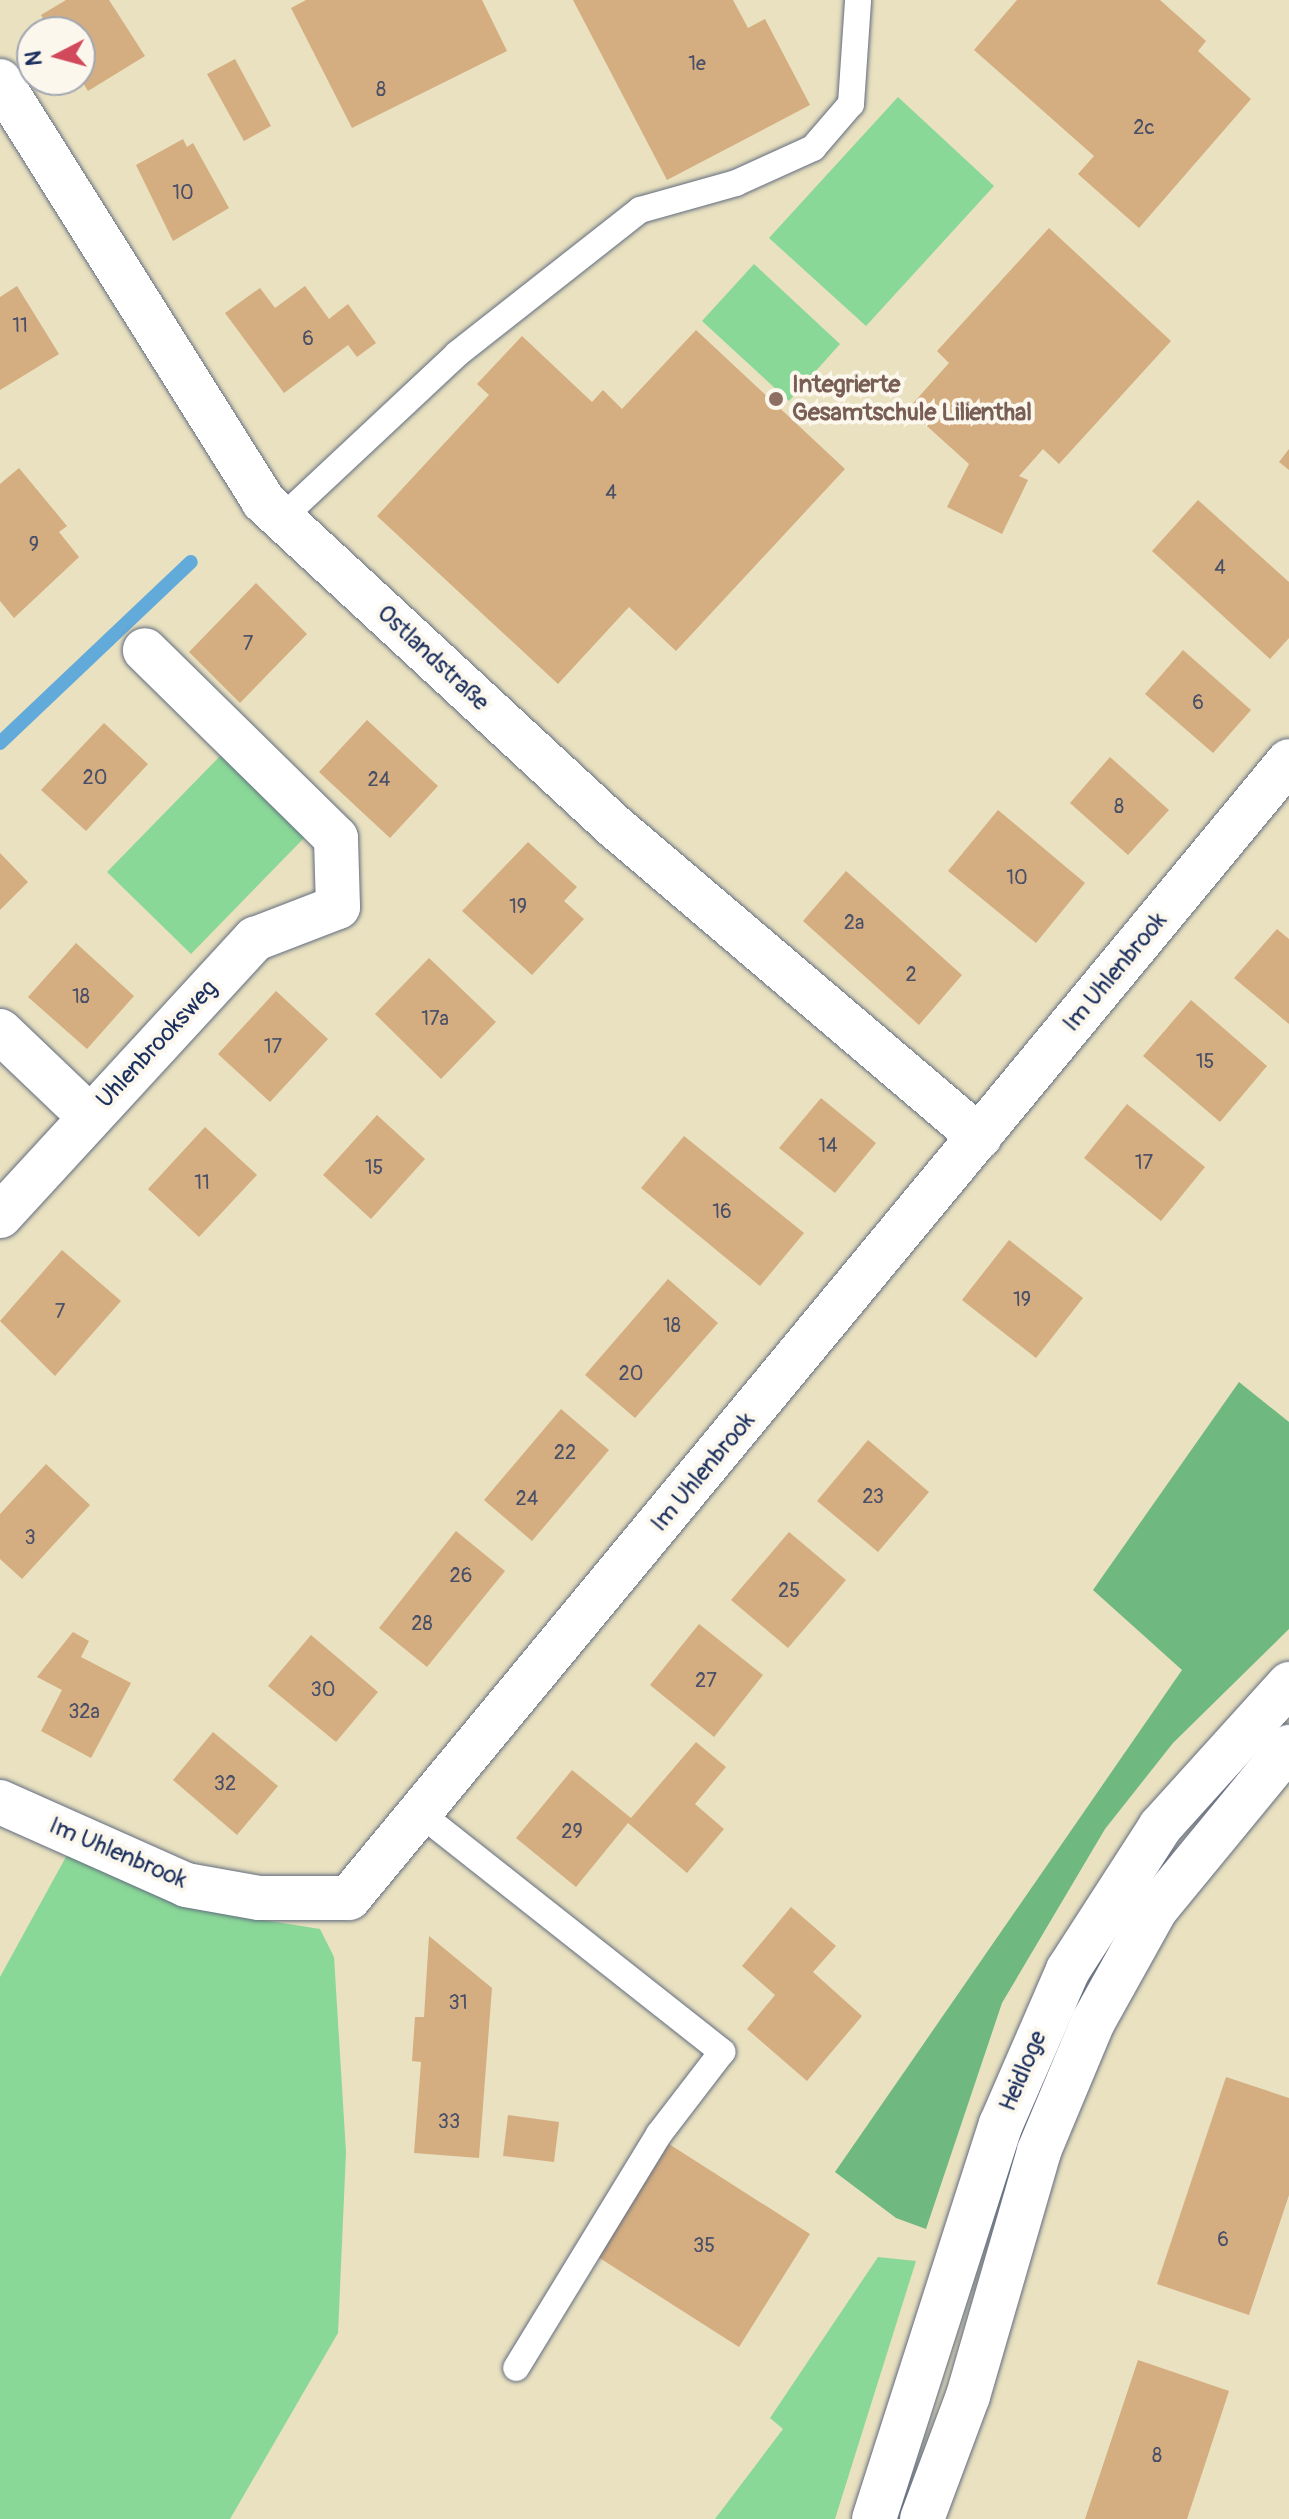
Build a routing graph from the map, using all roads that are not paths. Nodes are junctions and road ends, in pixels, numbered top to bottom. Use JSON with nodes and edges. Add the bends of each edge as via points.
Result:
{"nodes":[{"id":1,"x":858,"y":0,"type":"edge"},
{"id":2,"x":0,"y":81,"type":"edge"},
{"id":3,"x":282,"y":518,"type":"junction"},
{"id":4,"x":145,"y":650,"type":"dead end"},
{"id":5,"x":1289,"y":761,"type":"edge"},
{"id":6,"x":0,"y":1031,"type":"edge"},
{"id":7,"x":89,"y":1116,"type":"junction"},
{"id":8,"x":979,"y":1137,"type":"junction"},
{"id":9,"x":0,"y":1216,"type":"edge"},
{"id":10,"x":1289,"y":1684,"type":"edge"},
{"id":11,"x":1289,"y":1747,"type":"edge"},
{"id":12,"x":0,"y":1802,"type":"edge"},
{"id":13,"x":421,"y":1814,"type":"junction"},
{"id":14,"x":516,"y":2368,"type":"dead end"},
{"id":15,"x":874,"y":2519,"type":"edge"},
{"id":16,"x":922,"y":2519,"type":"edge"}],
"edges":[{"from":1,"to":3,"type":"lane","via":[[851,104],[813,148],[736,183],[640,210],[468,345]]},
{"from":2,"to":3,"type":"street","name":"Ostlandstraße","via":[[139,310],[263,501]]},
{"from":3,"to":8,"type":"street","name":"Ostlandstraße","via":[[614,826]]},
{"from":4,"to":7,"type":"street","name":"Uhlenbrooksweg","via":[[336,838],[338,907],[255,939]]},
{"from":5,"to":8,"type":"street","name":"Im Uhlenbrook"},
{"from":6,"to":7,"type":"street"},
{"from":7,"to":9,"type":"street","name":"Uhlenbrooksweg"},
{"from":8,"to":13,"type":"street","name":"Im Uhlenbrook"},
{"from":10,"to":15,"type":"street","name":"Heidloge","via":[[1160,1827],[1068,1970],[1001,2124]]},
{"from":11,"to":16,"type":"street","name":"Heidloge","via":[[1156,1909],[1093,2022],[1039,2151],[968,2396]]},
{"from":12,"to":13,"type":"street","name":"Im Uhlenbrook","via":[[186,1885],[259,1898],[349,1898]]},
{"from":13,"to":14,"type":"lane","via":[[722,2052],[659,2134]]}]}
